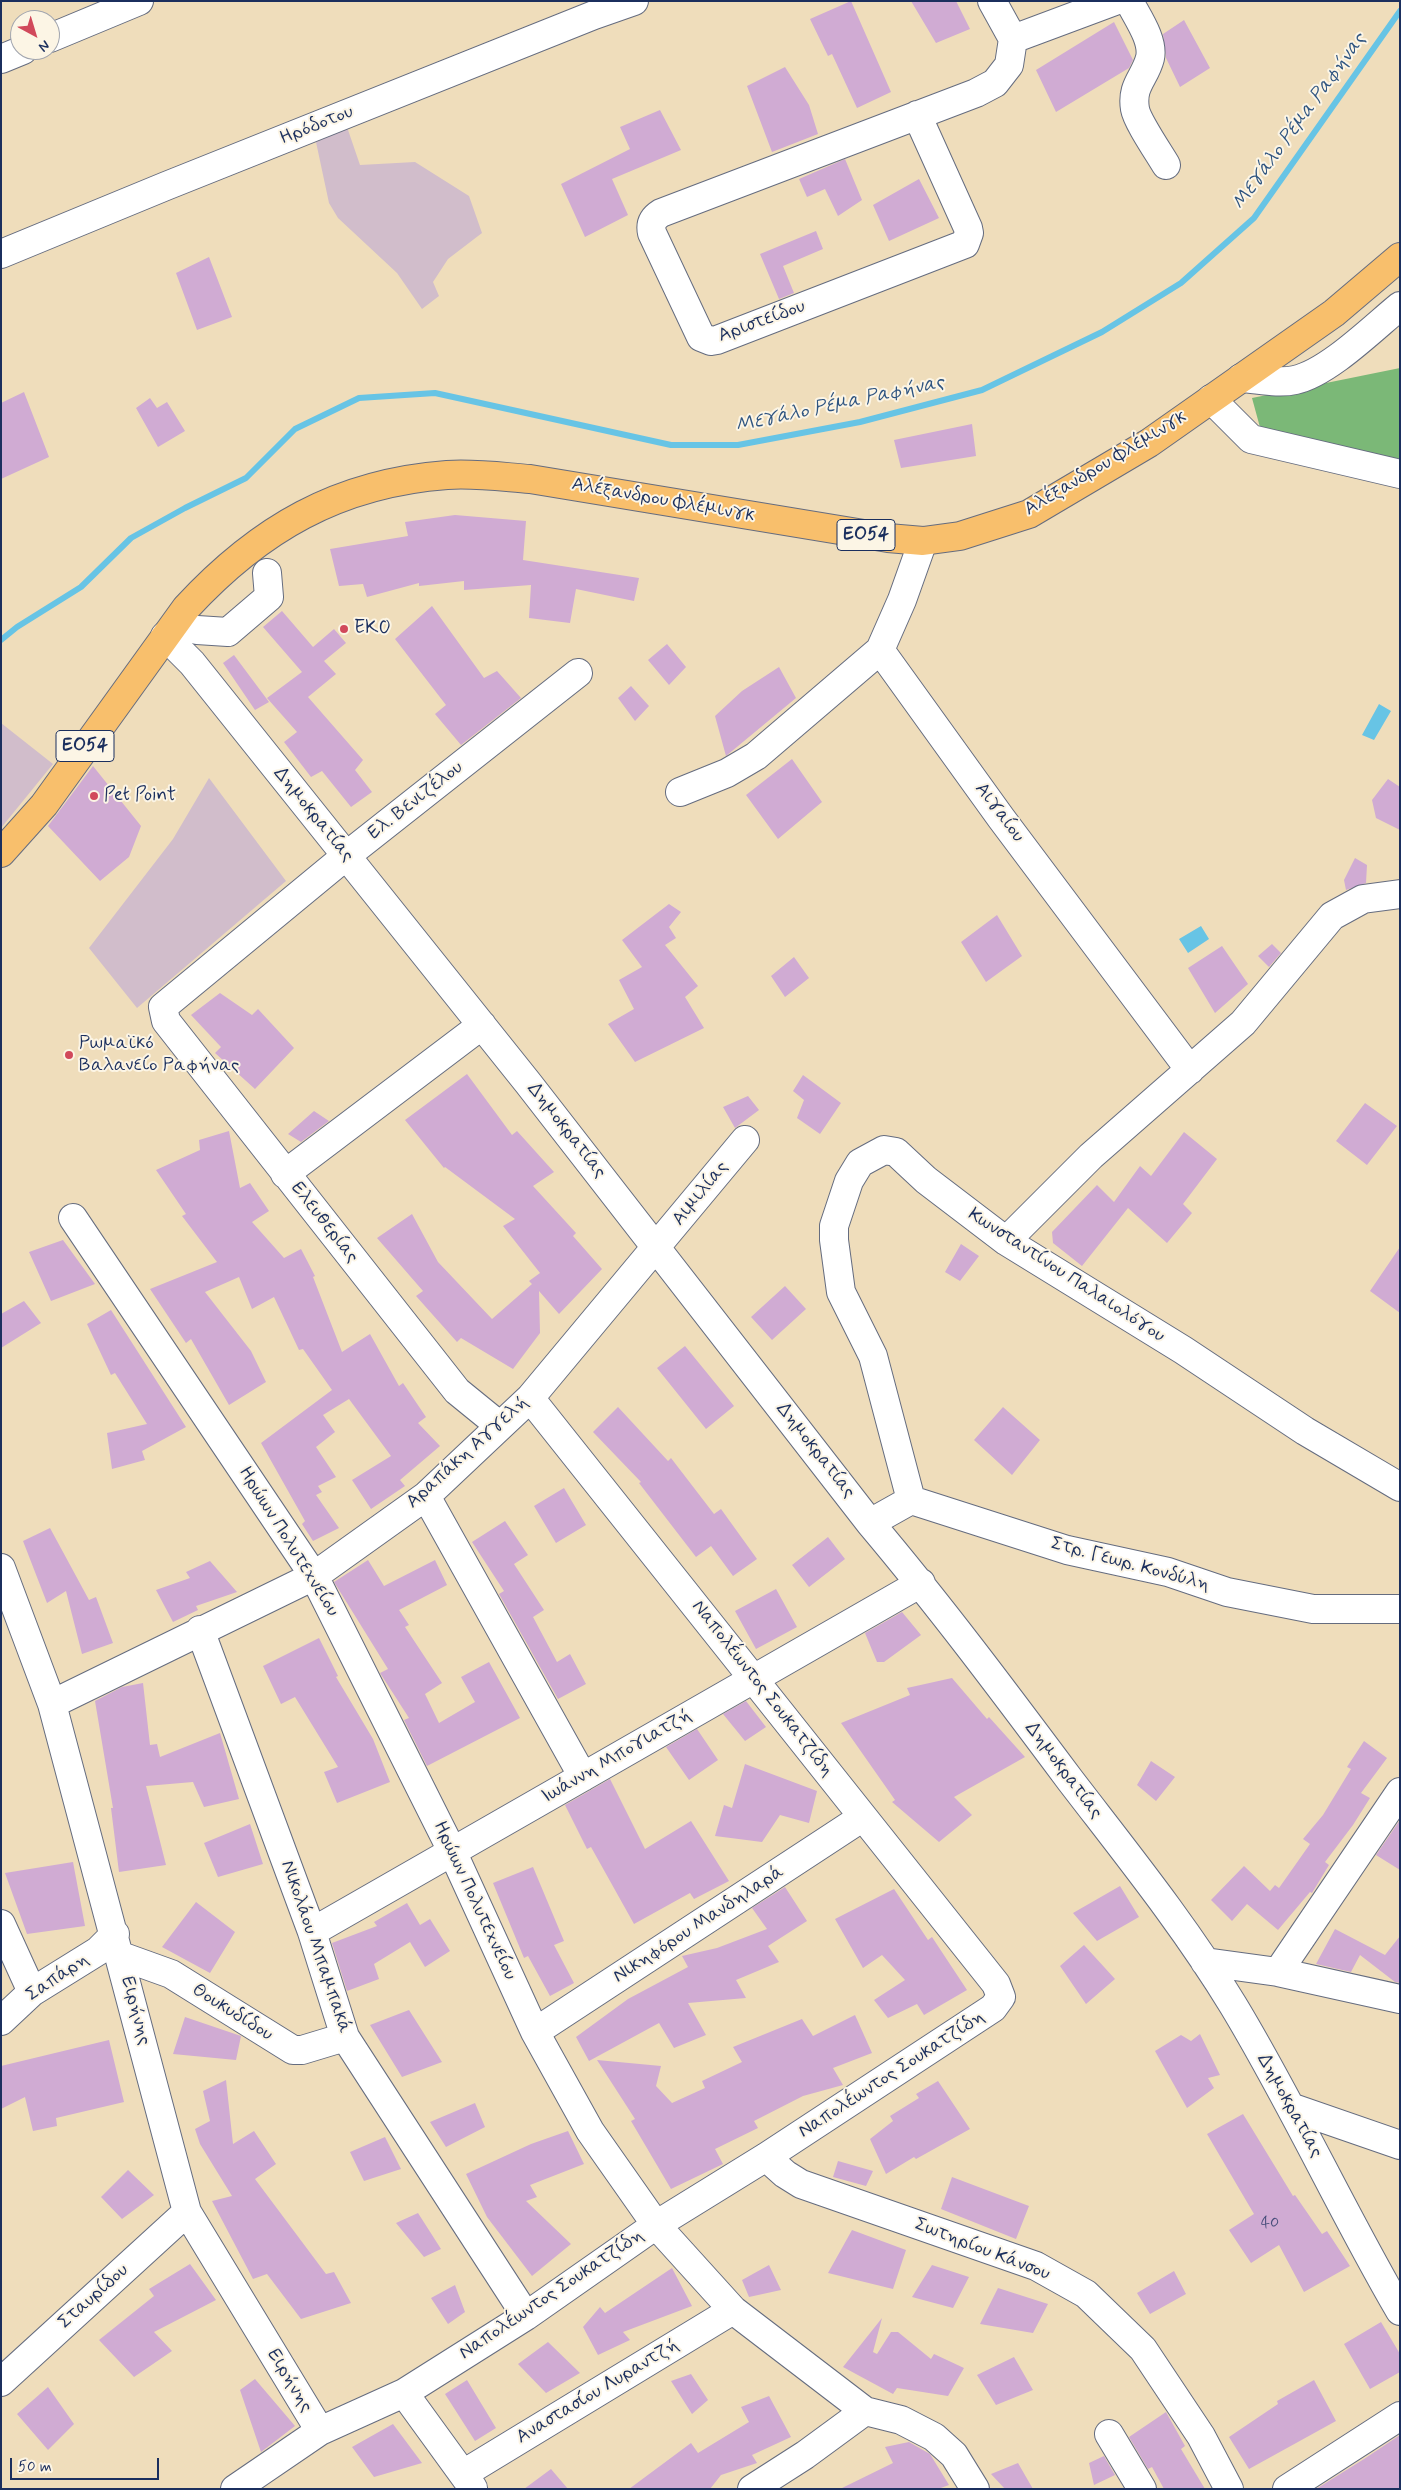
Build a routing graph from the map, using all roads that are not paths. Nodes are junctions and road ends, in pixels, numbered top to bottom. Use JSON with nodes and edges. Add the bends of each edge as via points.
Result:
{"nodes":[{"id":1,"x":139,"y":1,"type":"edge"},
{"id":2,"x":634,"y":1,"type":"edge"},
{"id":3,"x":992,"y":1,"type":"edge"},
{"id":4,"x":1115,"y":1,"type":"edge"},
{"id":5,"x":1129,"y":1,"type":"edge"},
{"id":6,"x":60,"y":34,"type":"edge"},
{"id":7,"x":1013,"y":39,"type":"junction"},
{"id":8,"x":917,"y":115,"type":"junction"},
{"id":9,"x":1166,"y":166,"type":"dead end"},
{"id":10,"x":1,"y":254,"type":"edge"},
{"id":11,"x":1400,"y":257,"type":"edge"},
{"id":12,"x":1400,"y":306,"type":"edge"},
{"id":13,"x":1241,"y":378,"type":"junction"},
{"id":14,"x":1212,"y":399,"type":"junction"},
{"id":15,"x":1400,"y":474,"type":"edge"},
{"id":16,"x":923,"y":541,"type":"junction"},
{"id":17,"x":267,"y":573,"type":"dead end"},
{"id":18,"x":197,"y":630,"type":"dead end"},
{"id":19,"x":165,"y":636,"type":"junction"},
{"id":20,"x":880,"y":650,"type":"junction"},
{"id":21,"x":578,"y":673,"type":"dead end"},
{"id":22,"x":680,"y":792,"type":"dead end"},
{"id":23,"x":1,"y":853,"type":"edge"},
{"id":24,"x":346,"y":856,"type":"junction"},
{"id":25,"x":1400,"y":894,"type":"edge"},
{"id":26,"x":164,"y":1007,"type":"joint"},
{"id":27,"x":482,"y":1025,"type":"junction"},
{"id":28,"x":1190,"y":1070,"type":"junction"},
{"id":29,"x":745,"y":1140,"type":"dead end"},
{"id":30,"x":285,"y":1174,"type":"junction"},
{"id":31,"x":73,"y":1218,"type":"dead end"},
{"id":32,"x":1006,"y":1241,"type":"junction"},
{"id":33,"x":657,"y":1248,"type":"junction"},
{"id":34,"x":530,"y":1398,"type":"junction"},
{"id":35,"x":500,"y":1426,"type":"junction"},
{"id":36,"x":1400,"y":1487,"type":"edge"},
{"id":37,"x":426,"y":1496,"type":"junction"},
{"id":38,"x":910,"y":1500,"type":"junction"},
{"id":39,"x":870,"y":1523,"type":"junction"},
{"id":40,"x":1,"y":1568,"type":"edge"},
{"id":41,"x":314,"y":1576,"type":"junction"},
{"id":42,"x":921,"y":1583,"type":"junction"},
{"id":43,"x":1400,"y":1609,"type":"edge"},
{"id":44,"x":200,"y":1630,"type":"junction"},
{"id":45,"x":754,"y":1678,"type":"junction"},
{"id":46,"x":52,"y":1704,"type":"junction"},
{"id":47,"x":583,"y":1777,"type":"junction"},
{"id":48,"x":1400,"y":1792,"type":"edge"},
{"id":49,"x":863,"y":1817,"type":"junction"},
{"id":50,"x":452,"y":1853,"type":"junction"},
{"id":51,"x":1,"y":1924,"type":"edge"},
{"id":52,"x":312,"y":1932,"type":"junction"},
{"id":53,"x":118,"y":1945,"type":"junction"},
{"id":54,"x":1205,"y":1962,"type":"junction"},
{"id":55,"x":1278,"y":1972,"type":"junction"},
{"id":56,"x":32,"y":1992,"type":"junction"},
{"id":57,"x":1400,"y":1999,"type":"edge"},
{"id":58,"x":1,"y":2021,"type":"edge"},
{"id":59,"x":535,"y":2032,"type":"junction"},
{"id":60,"x":345,"y":2037,"type":"junction"},
{"id":61,"x":1293,"y":2108,"type":"junction"},
{"id":62,"x":1400,"y":2145,"type":"edge"},
{"id":63,"x":766,"y":2157,"type":"junction"},
{"id":64,"x":188,"y":2212,"type":"junction"},
{"id":65,"x":656,"y":2225,"type":"junction"},
{"id":66,"x":733,"y":2310,"type":"junction"},
{"id":67,"x":1400,"y":2311,"type":"edge"},
{"id":68,"x":526,"y":2316,"type":"junction"},
{"id":69,"x":1,"y":2382,"type":"edge"},
{"id":70,"x":404,"y":2392,"type":"junction"},
{"id":71,"x":865,"y":2411,"type":"junction"},
{"id":72,"x":1400,"y":2416,"type":"edge"},
{"id":73,"x":320,"y":2431,"type":"junction"},
{"id":74,"x":1109,"y":2434,"type":"dead end"},
{"id":75,"x":468,"y":2481,"type":"edge"},
{"id":76,"x":970,"y":2487,"type":"edge"},
{"id":77,"x":235,"y":2489,"type":"edge"},
{"id":78,"x":752,"y":2489,"type":"edge"},
{"id":79,"x":1142,"y":2489,"type":"edge"},
{"id":80,"x":1229,"y":2489,"type":"edge"},
{"id":81,"x":1287,"y":2489,"type":"edge"}],
"edges":[{"from":1,"to":6,"type":"street"},
{"from":2,"to":10,"type":"street","name":"Ηρόδοτου"},
{"from":3,"to":7,"type":"street"},
{"from":4,"to":7,"type":"street"},
{"from":5,"to":9,"type":"street","via":[[1150,49],[1150,58],[1134,89],[1135,111]]},
{"from":7,"to":8,"type":"street","name":"Αριστείδου","via":[[1008,65],[995,83]]},
{"from":8,"to":8,"type":"street","name":"Αριστείδου","via":[[655,216],[652,233],[701,337],[717,340],[965,244],[968,228]]},
{"from":11,"to":13,"type":"main road","name":"Αλέξανδρου Φλέμινγκ","number":"ΕΟ54","via":[[1334,312]]},
{"from":12,"to":13,"type":"street","via":[[1310,376],[1294,381]]},
{"from":13,"to":14,"type":"main road","name":"Αλέξανδρου Φλέμινγκ","number":"ΕΟ54"},
{"from":14,"to":15,"type":"street","via":[[1251,439]]},
{"from":14,"to":16,"type":"main road","name":"Αλέξανδρου Φλέμινγκ","number":"ΕΟ54","via":[[1148,443],[1029,514],[960,536]]},
{"from":16,"to":19,"type":"main road","name":"Αλέξανδρου Φλέμινγκ","number":"ΕΟ54","via":[[845,533],[530,478],[438,476],[347,496],[280,528],[248,549],[212,580]]},
{"from":16,"to":20,"type":"street"},
{"from":17,"to":18,"type":"street","via":[[270,596],[228,632]]},
{"from":19,"to":23,"type":"main road","name":"Αλέξανδρου Φλέμινγκ","number":"ΕΟ54","via":[[44,805]]},
{"from":19,"to":24,"type":"street","name":"Δημοκρατίας","via":[[192,663]]},
{"from":20,"to":22,"type":"street","via":[[756,756],[727,773]]},
{"from":20,"to":28,"type":"street","name":"Αιγαίου"},
{"from":21,"to":24,"type":"street","name":"Ελ. Βενιζέλου"},
{"from":24,"to":26,"type":"street","name":"Ελ. Βενιζέλου"},
{"from":24,"to":27,"type":"street","name":"Δημοκρατίας"},
{"from":25,"to":28,"type":"street","via":[[1363,899],[1332,916],[1244,1023]]},
{"from":26,"to":30,"type":"street","name":"Ελευθερίας","via":[[166,1021]]},
{"from":27,"to":30,"type":"street"},
{"from":27,"to":33,"type":"street","name":"Δημοκρατίας"},
{"from":28,"to":32,"type":"street","via":[[1091,1156]]},
{"from":29,"to":33,"type":"street","name":"Αιμιλίας"},
{"from":30,"to":35,"type":"street","name":"Ελευθερίας","via":[[457,1391]]},
{"from":31,"to":41,"type":"street","name":"Ηρώων Πολυτεχνείου"},
{"from":32,"to":36,"type":"street","name":"Κωνσταντίνου Παλαιολόγου","via":[[1305,1431]]},
{"from":32,"to":38,"type":"street","name":"Κωνσταντίνου Παλαιολόγου","via":[[896,1152],[884,1150],[871,1156],[860,1163],[849,1181],[834,1226],[840,1282],[873,1356]]},
{"from":33,"to":34,"type":"street","name":"Αραπάκη Αγγελή"},
{"from":33,"to":39,"type":"street","name":"Δημοκρατίας"},
{"from":34,"to":35,"type":"street","name":"Αραπάκη Αγγελή"},
{"from":34,"to":45,"type":"street","name":"Ναπολέωντος Σουκατζίδη"},
{"from":35,"to":37,"type":"street","name":"Αραπάκη Αγγελή"},
{"from":37,"to":41,"type":"street","name":"Αραπάκη Αγγελή"},
{"from":37,"to":47,"type":"street"},
{"from":38,"to":39,"type":"street"},
{"from":38,"to":43,"type":"street","name":"Στρ. Γεωρ. Κονδύλη","via":[[1066,1550],[1168,1572],[1227,1592],[1313,1609]]},
{"from":39,"to":42,"type":"street","name":"Δημοκρατίας"},
{"from":40,"to":46,"type":"street","name":"Ειρήνης"},
{"from":41,"to":44,"type":"street","name":"Αραπάκη Αγγελή"},
{"from":41,"to":50,"type":"street","name":"Ηρώων Πολυτεχνείου"},
{"from":42,"to":45,"type":"street","name":"Ιωάννη Μπογιατζή"},
{"from":42,"to":54,"type":"street","name":"Δημοκρατίας","via":[[1132,1860]]},
{"from":44,"to":46,"type":"street","name":"Αραπάκη Αγγελή"},
{"from":44,"to":52,"type":"street","name":"Νικολάου Μπαμπακά"},
{"from":45,"to":47,"type":"street","name":"Ιωάννη Μπογιατζή"},
{"from":45,"to":49,"type":"street","name":"Ναπολέωντος Σουκατζίδη"},
{"from":46,"to":53,"type":"street","name":"Ειρήνης"},
{"from":47,"to":50,"type":"street","name":"Ιωάννη Μπογιατζή"},
{"from":48,"to":55,"type":"street"},
{"from":49,"to":59,"type":"street","name":"Νικηφόρου Μανδηλαρά"},
{"from":49,"to":63,"type":"street","name":"Ναπολέωντος Σουκατζίδη","via":[[996,1984],[1001,1997],[993,2008]]},
{"from":50,"to":52,"type":"street","name":"Ιωάννη Μπογιατζή"},
{"from":50,"to":59,"type":"street","name":"Ηρώων Πολυτεχνείου"},
{"from":51,"to":56,"type":"street"},
{"from":52,"to":60,"type":"street","name":"Νικολάου Μπαμπακά"},
{"from":53,"to":56,"type":"street","name":"Σαπάρη","via":[[98,1951]]},
{"from":53,"to":60,"type":"street","name":"Θουκυδίδου","via":[[293,2050]]},
{"from":53,"to":64,"type":"street","name":"Ειρήνης"},
{"from":54,"to":55,"type":"street"},
{"from":54,"to":61,"type":"street","name":"Δημοκρατίας"},
{"from":55,"to":57,"type":"street"},
{"from":56,"to":58,"type":"street","name":"Σαπάρη"},
{"from":59,"to":65,"type":"street","name":"Ηρώων Πολυτεχνείου","via":[[590,2131]]},
{"from":60,"to":68,"type":"street","name":"Νικολάου Μπαμπακά"},
{"from":61,"to":62,"type":"street"},
{"from":61,"to":67,"type":"street","name":"Δημοκρατίας"},
{"from":63,"to":65,"type":"street","name":"Ναπολέωντος Σουκατζίδη"},
{"from":63,"to":80,"type":"street","name":"Σωτηρίου Κάνσου","via":[[801,2184],[1036,2266],[1086,2294],[1143,2349],[1201,2436]]},
{"from":64,"to":69,"type":"street","name":"Σταυρίδου"},
{"from":64,"to":73,"type":"street","name":"Ειρήνης"},
{"from":65,"to":66,"type":"street","name":"Ηρώων Πολυτεχνείου"},
{"from":65,"to":68,"type":"street","name":"Ναπολέωντος Σουκατζίδη"},
{"from":66,"to":71,"type":"street","name":"Ηρώων Πολυτεχνείου"},
{"from":66,"to":75,"type":"street","name":"Αναστασίου Λυραντζή"},
{"from":68,"to":70,"type":"street","name":"Ναπολέωντος Σουκατζίδη"},
{"from":70,"to":73,"type":"street","name":"Ναπολέωντος Σουκατζίδη"},
{"from":70,"to":75,"type":"street"},
{"from":71,"to":76,"type":"street","name":"Ηρώων Πολυτεχνείου","via":[[901,2420],[934,2437],[954,2455]]},
{"from":71,"to":78,"type":"street"},
{"from":72,"to":81,"type":"street"},
{"from":73,"to":77,"type":"street","name":"Ναπολέωντος Σουκατζίδη"},
{"from":74,"to":79,"type":"street"}]}
